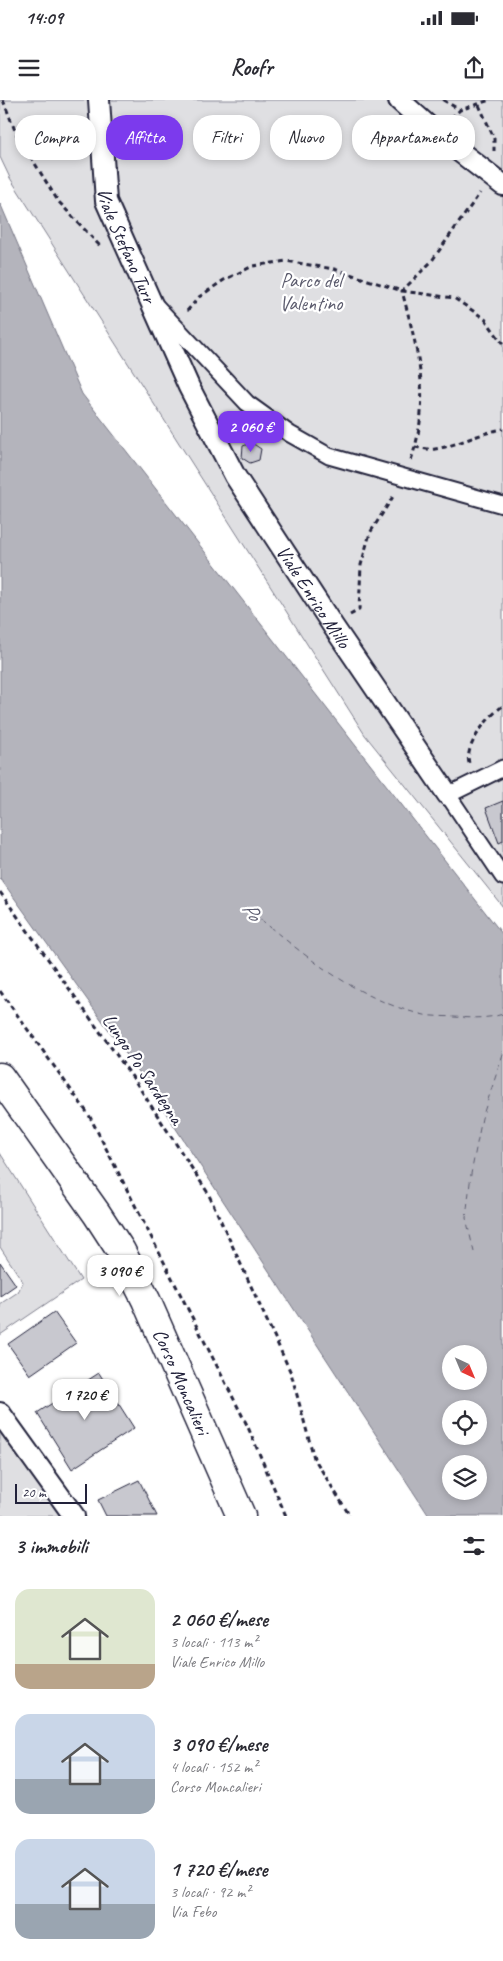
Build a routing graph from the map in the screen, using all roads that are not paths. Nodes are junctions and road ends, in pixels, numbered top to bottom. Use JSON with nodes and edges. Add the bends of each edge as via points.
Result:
{"nodes":[{"id":1,"x":99,"y":100,"type":"edge"},
{"id":2,"x":399,"y":100,"type":"edge"},
{"id":3,"x":497,"y":181,"type":"edge"},
{"id":4,"x":150,"y":300,"type":"junction"},
{"id":5,"x":503,"y":506,"type":"edge"},
{"id":6,"x":503,"y":768,"type":"edge"},
{"id":7,"x":448,"y":795,"type":"junction"},
{"id":8,"x":503,"y":877,"type":"edge"},
{"id":9,"x":0,"y":1078,"type":"edge"},
{"id":10,"x":0,"y":1413,"type":"edge"},
{"id":11,"x":74,"y":1516,"type":"edge"},
{"id":12,"x":241,"y":1516,"type":"edge"}],
"edges":[{"from":1,"to":4,"type":"street","name":"Viale Stefano Turr","via":[[106,202]]},
{"from":2,"to":3,"type":"street"},
{"from":4,"to":5,"type":"street","name":"Viale Stefano Turr","via":[[247,403],[290,434],[329,456]]},
{"from":4,"to":7,"type":"street","name":"Viale Enrico Millo","via":[[227,462]]},
{"from":6,"to":7,"type":"street"},
{"from":7,"to":8,"type":"street","name":"Viale Enrico Millo"},
{"from":9,"to":12,"type":"main road","name":"Corso Moncalieri","via":[[121,1252],[146,1300]]},
{"from":10,"to":11,"type":"street"}]}
